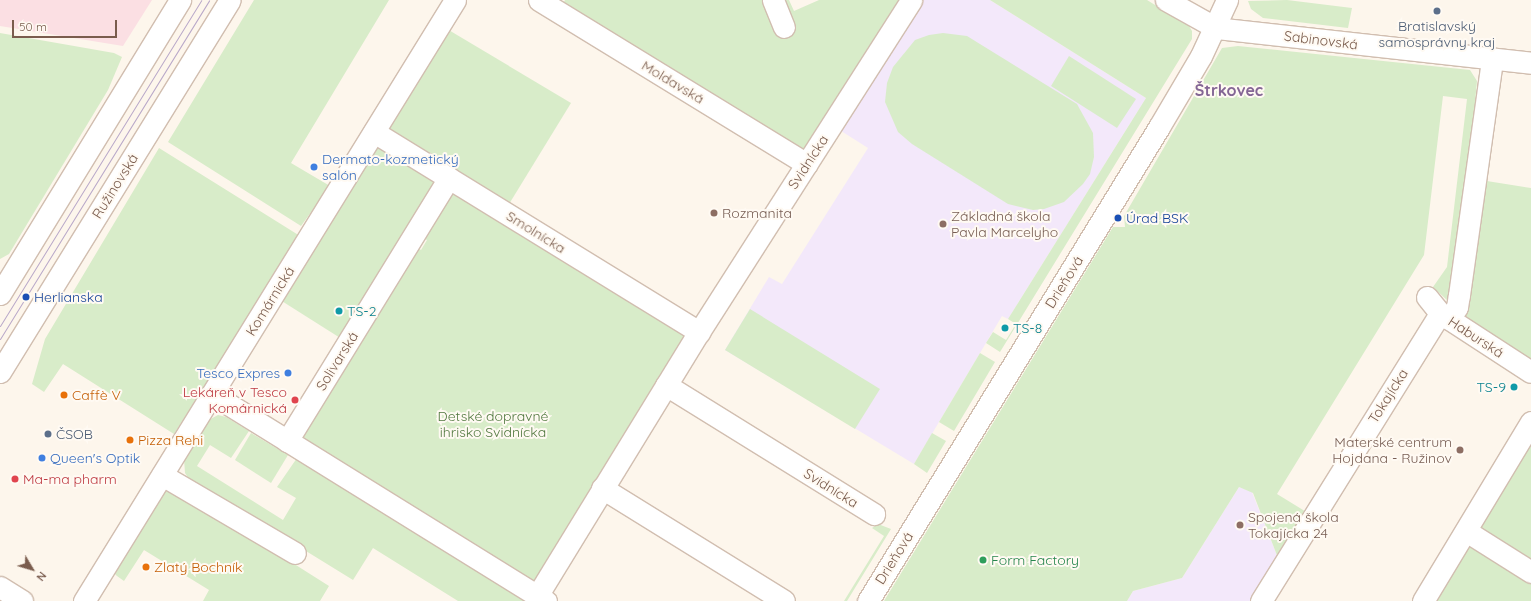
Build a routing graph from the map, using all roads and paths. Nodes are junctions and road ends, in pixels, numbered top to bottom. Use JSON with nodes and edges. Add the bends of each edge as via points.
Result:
{"nodes":[{"id":1,"x":180,"y":0,"type":"edge"},
{"id":2,"x":230,"y":0,"type":"edge"},
{"id":3,"x":455,"y":0,"type":"edge"},
{"id":4,"x":773,"y":0,"type":"edge"},
{"id":5,"x":911,"y":0,"type":"edge"},
{"id":6,"x":1166,"y":0,"type":"edge"},
{"id":7,"x":1227,"y":0,"type":"edge"},
{"id":8,"x":552,"y":3,"type":"edge"},
{"id":9,"x":784,"y":26,"type":"dead end"},
{"id":10,"x":1216,"y":28,"type":"junction"},
{"id":11,"x":1492,"y":58,"type":"junction"},
{"id":12,"x":1531,"y":63,"type":"edge"},
{"id":13,"x":374,"y":132,"type":"junction"},
{"id":14,"x":807,"y":164,"type":"junction"},
{"id":15,"x":449,"y":178,"type":"junction"},
{"id":16,"x":2,"y":284,"type":"edge"},
{"id":17,"x":1427,"y":297,"type":"dead end"},
{"id":18,"x":1444,"y":316,"type":"junction"},
{"id":19,"x":699,"y":332,"type":"junction"},
{"id":20,"x":0,"y":372,"type":"edge"},
{"id":21,"x":1531,"y":372,"type":"edge"},
{"id":22,"x":666,"y":385,"type":"junction"},
{"id":23,"x":212,"y":394,"type":"junction"},
{"id":24,"x":1531,"y":422,"type":"edge"},
{"id":25,"x":287,"y":441,"type":"junction"},
{"id":26,"x":162,"y":475,"type":"junction"},
{"id":27,"x":602,"y":488,"type":"junction"},
{"id":28,"x":874,"y":514,"type":"dead end"},
{"id":29,"x":1466,"y":531,"type":"junction"},
{"id":30,"x":295,"y":553,"type":"dead end"},
{"id":31,"x":1531,"y":572,"type":"edge"},
{"id":32,"x":0,"y":587,"type":"edge"},
{"id":33,"x":537,"y":596,"type":"edge"},
{"id":34,"x":22,"y":601,"type":"edge"},
{"id":35,"x":84,"y":601,"type":"edge"},
{"id":36,"x":784,"y":601,"type":"edge"},
{"id":37,"x":868,"y":601,"type":"edge"},
{"id":38,"x":1261,"y":601,"type":"edge"},
{"id":39,"x":1423,"y":601,"type":"edge"}],
"edges":[{"from":1,"to":16,"type":"street"},
{"from":2,"to":20,"type":"street","name":"Ružinovská"},
{"from":3,"to":13,"type":"street","name":"Komárnická"},
{"from":4,"to":9,"type":"street"},
{"from":5,"to":14,"type":"street","name":"Svidnícka"},
{"from":6,"to":10,"type":"street","name":"Sabinovská"},
{"from":7,"to":10,"type":"street","name":"Drieňová"},
{"from":8,"to":14,"type":"street","name":"Moldavská"},
{"from":10,"to":11,"type":"street","name":"Sabinovská"},
{"from":10,"to":37,"type":"street","name":"Drieňová","via":[[1159,127]]},
{"from":11,"to":12,"type":"street","name":"Sabinovská"},
{"from":11,"to":18,"type":"street","name":"Tokajícka","via":[[1457,307]]},
{"from":13,"to":15,"type":"street","name":"Smolnícka"},
{"from":13,"to":23,"type":"street","name":"Komárnická"},
{"from":14,"to":19,"type":"street","name":"Svidnícka"},
{"from":15,"to":19,"type":"street","name":"Smolnícka"},
{"from":15,"to":25,"type":"street","name":"Solivarská"},
{"from":17,"to":18,"type":"street","name":"Haburská"},
{"from":18,"to":21,"type":"street","name":"Haburská"},
{"from":18,"to":38,"type":"street","name":"Tokajícka"},
{"from":19,"to":22,"type":"street","name":"Svidnícka"},
{"from":22,"to":27,"type":"street","name":"Svidnícka"},
{"from":22,"to":28,"type":"street","name":"Svidnícka"},
{"from":23,"to":25,"type":"street"},
{"from":23,"to":26,"type":"street","name":"Komárnická"},
{"from":24,"to":29,"type":"street"},
{"from":25,"to":33,"type":"street"},
{"from":26,"to":30,"type":"street"},
{"from":26,"to":35,"type":"street","name":"Komárnická"},
{"from":27,"to":33,"type":"street","name":"Svidnícka"},
{"from":27,"to":36,"type":"street"},
{"from":29,"to":31,"type":"street"},
{"from":29,"to":39,"type":"street"},
{"from":32,"to":34,"type":"street"}]}
